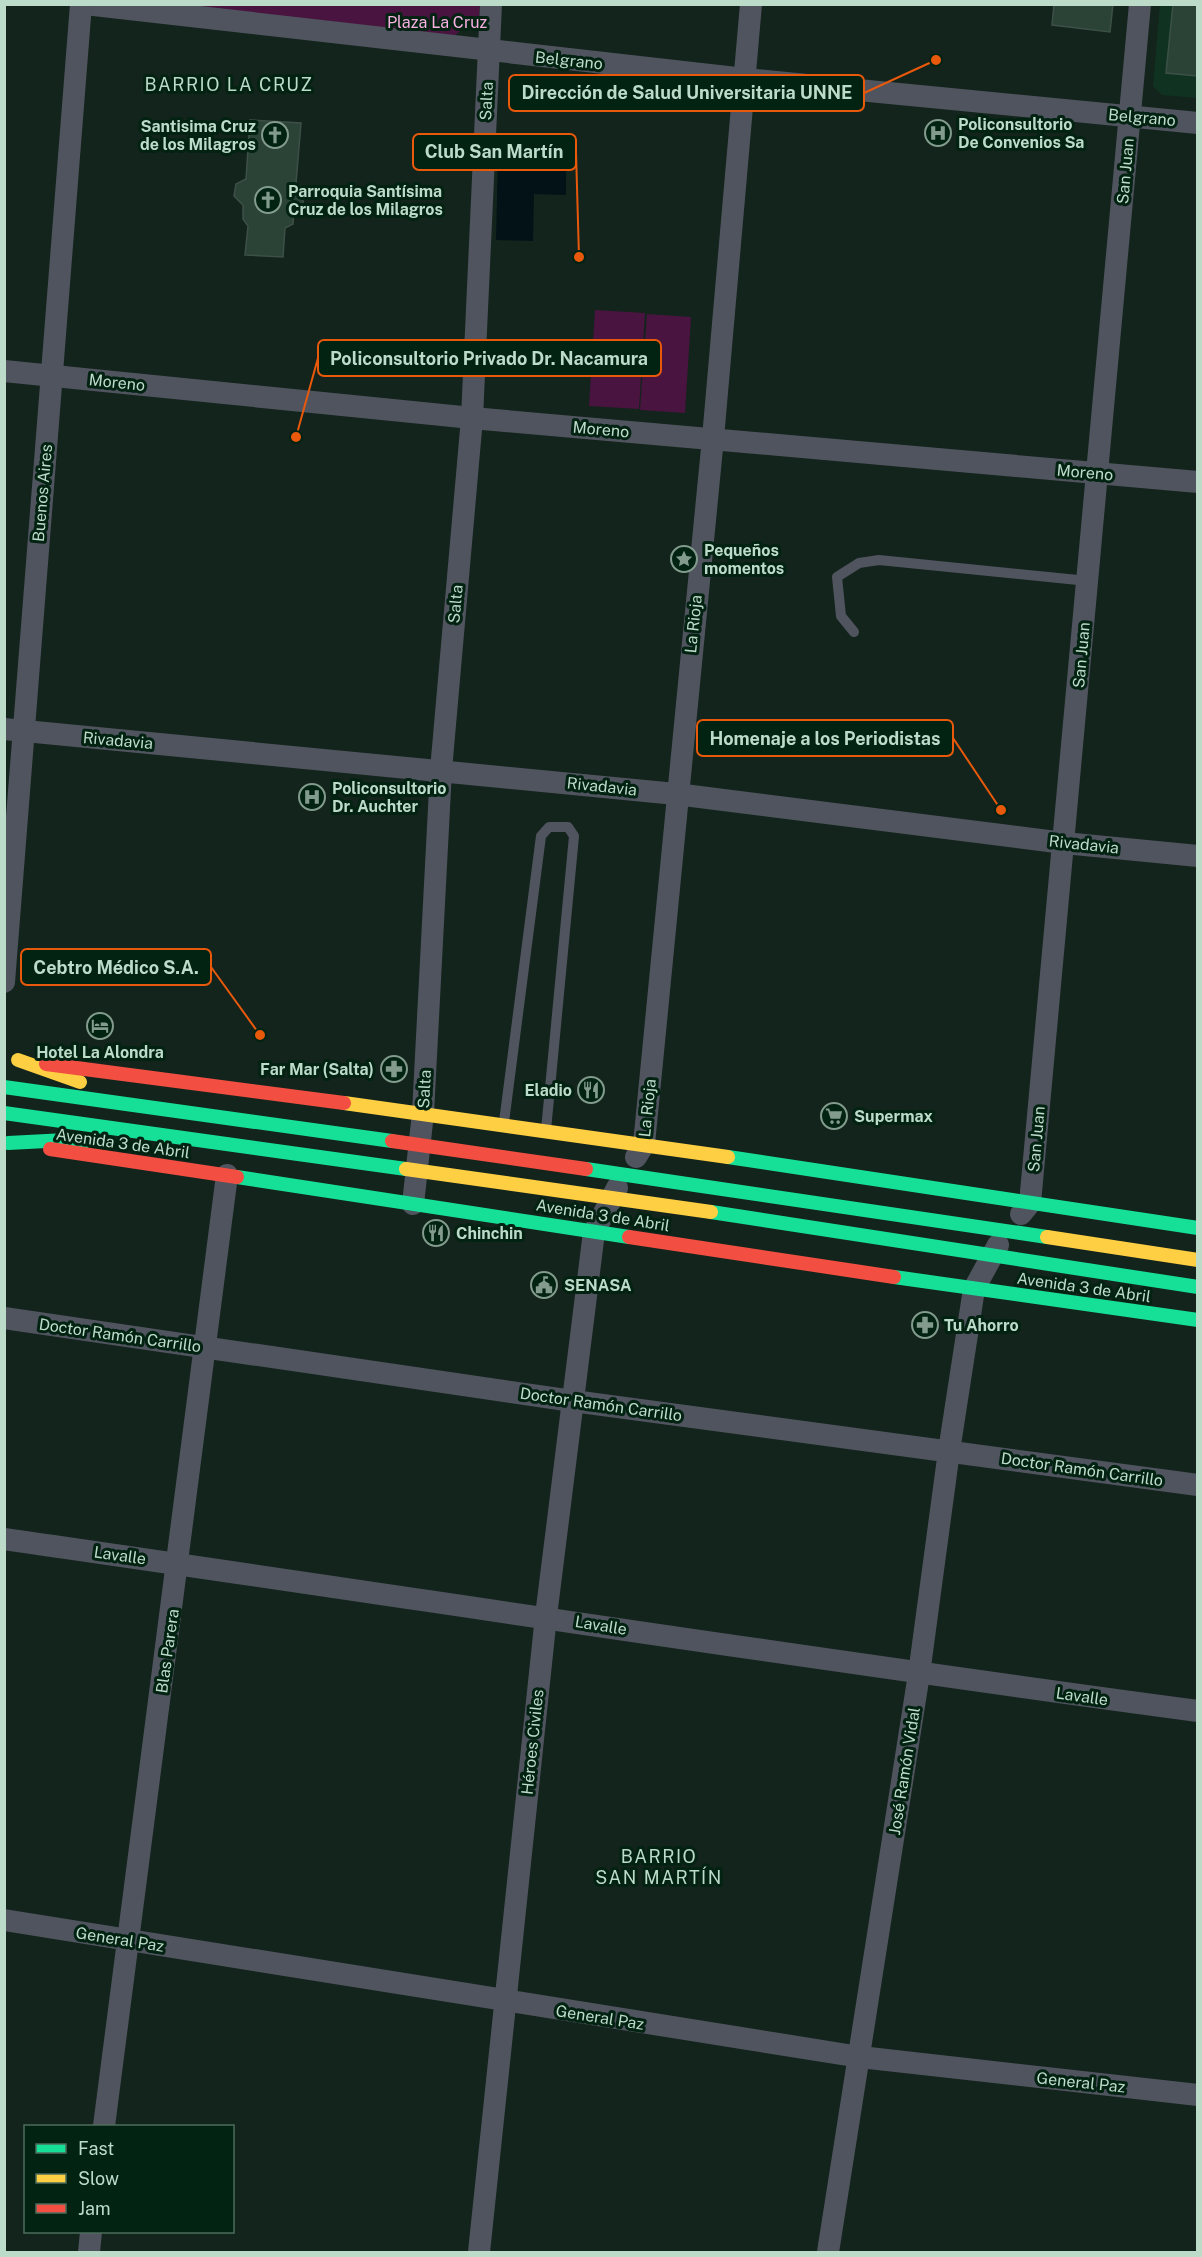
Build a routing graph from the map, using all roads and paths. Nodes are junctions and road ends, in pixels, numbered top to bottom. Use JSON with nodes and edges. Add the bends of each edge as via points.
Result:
{"nodes":[{"id":1,"x":83,"y":4,"type":"edge"},
{"id":2,"x":491,"y":4,"type":"edge"},
{"id":3,"x":751,"y":4,"type":"edge"},
{"id":4,"x":1140,"y":4,"type":"edge"},
{"id":5,"x":488,"y":51,"type":"junction"},
{"id":6,"x":744,"y":78,"type":"junction"},
{"id":7,"x":1130,"y":116,"type":"junction"},
{"id":8,"x":1197,"y":123,"type":"edge"},
{"id":9,"x":4,"y":371,"type":"edge"},
{"id":10,"x":52,"y":375,"type":"junction"},
{"id":11,"x":471,"y":418,"type":"junction"},
{"id":12,"x":713,"y":438,"type":"junction"},
{"id":13,"x":1098,"y":474,"type":"junction"},
{"id":14,"x":1197,"y":483,"type":"edge"},
{"id":15,"x":1088,"y":581,"type":"junction"},
{"id":16,"x":854,"y":632,"type":"dead end"},
{"id":17,"x":14,"y":730,"type":"edge"},
{"id":18,"x":441,"y":770,"type":"junction"},
{"id":19,"x":676,"y":794,"type":"junction"},
{"id":20,"x":1064,"y":843,"type":"junction"},
{"id":21,"x":1197,"y":856,"type":"edge"},
{"id":22,"x":4,"y":982,"type":"edge"},
{"id":23,"x":11,"y":1059,"type":"edge"},
{"id":24,"x":4,"y":1087,"type":"edge"},
{"id":25,"x":4,"y":1113,"type":"edge"},
{"id":26,"x":423,"y":1113,"type":"junction"},
{"id":27,"x":504,"y":1124,"type":"junction"},
{"id":28,"x":305,"y":1129,"type":"junction"},
{"id":29,"x":546,"y":1130,"type":"junction"},
{"id":30,"x":6,"y":1143,"type":"edge"},
{"id":31,"x":644,"y":1144,"type":"junction"},
{"id":32,"x":419,"y":1146,"type":"junction"},
{"id":33,"x":146,"y":1149,"type":"dead end"},
{"id":34,"x":169,"y":1151,"type":"dead end"},
{"id":35,"x":303,"y":1154,"type":"junction"},
{"id":36,"x":417,"y":1171,"type":"junction"},
{"id":37,"x":626,"y":1174,"type":"junction"},
{"id":38,"x":227,"y":1175,"type":"junction"},
{"id":39,"x":610,"y":1198,"type":"junction"},
{"id":40,"x":1030,"y":1203,"type":"junction"},
{"id":41,"x":413,"y":1204,"type":"junction"},
{"id":42,"x":1197,"y":1228,"type":"edge"},
{"id":43,"x":594,"y":1232,"type":"junction"},
{"id":44,"x":1007,"y":1232,"type":"junction"},
{"id":45,"x":991,"y":1257,"type":"junction"},
{"id":46,"x":1197,"y":1260,"type":"edge"},
{"id":47,"x":1197,"y":1287,"type":"edge"},
{"id":48,"x":974,"y":1289,"type":"junction"},
{"id":49,"x":4,"y":1318,"type":"edge"},
{"id":50,"x":1197,"y":1320,"type":"edge"},
{"id":51,"x":206,"y":1347,"type":"junction"},
{"id":52,"x":573,"y":1401,"type":"junction"},
{"id":53,"x":949,"y":1450,"type":"junction"},
{"id":54,"x":1197,"y":1485,"type":"edge"},
{"id":55,"x":4,"y":1539,"type":"edge"},
{"id":56,"x":179,"y":1564,"type":"junction"},
{"id":57,"x":546,"y":1616,"type":"junction"},
{"id":58,"x":919,"y":1674,"type":"junction"},
{"id":59,"x":1197,"y":1711,"type":"edge"},
{"id":60,"x":4,"y":1920,"type":"edge"},
{"id":61,"x":127,"y":1940,"type":"junction"},
{"id":62,"x":504,"y":2002,"type":"junction"},
{"id":63,"x":860,"y":2057,"type":"junction"},
{"id":64,"x":1197,"y":2095,"type":"edge"},
{"id":65,"x":104,"y":2125,"type":"edge"},
{"id":66,"x":91,"y":2233,"type":"edge"},
{"id":67,"x":89,"y":2253,"type":"edge"},
{"id":68,"x":479,"y":2253,"type":"edge"},
{"id":69,"x":828,"y":2253,"type":"edge"}],
"edges":[{"from":1,"to":5,"type":"street","name":"Belgrano"},
{"from":1,"to":10,"type":"street","name":"Buenos Aires"},
{"from":2,"to":5,"type":"street","name":"Salta"},
{"from":3,"to":6,"type":"street","name":"La Rioja"},
{"from":4,"to":7,"type":"street","name":"San Juan"},
{"from":5,"to":6,"type":"street","name":"Belgrano"},
{"from":5,"to":11,"type":"street","name":"Salta"},
{"from":6,"to":7,"type":"street","name":"Belgrano"},
{"from":6,"to":12,"type":"street","name":"La Rioja"},
{"from":7,"to":8,"type":"street","name":"Belgrano"},
{"from":7,"to":13,"type":"street","name":"San Juan"},
{"from":9,"to":10,"type":"street","name":"Moreno"},
{"from":10,"to":11,"type":"street","name":"Moreno"},
{"from":10,"to":17,"type":"street","name":"Buenos Aires"},
{"from":11,"to":12,"type":"street","name":"Moreno"},
{"from":11,"to":18,"type":"street","name":"Salta"},
{"from":12,"to":13,"type":"street","name":"Moreno"},
{"from":12,"to":19,"type":"street","name":"La Rioja"},
{"from":13,"to":14,"type":"street","name":"Moreno"},
{"from":13,"to":15,"type":"street","name":"San Juan"},
{"from":15,"to":16,"type":"lane","via":[[879,560],[859,563],[837,578],[841,616]]},
{"from":15,"to":20,"type":"street","name":"San Juan"},
{"from":17,"to":18,"type":"street","name":"Rivadavia"},
{"from":17,"to":22,"type":"street","name":"Buenos Aires"},
{"from":18,"to":19,"type":"street","name":"Rivadavia"},
{"from":18,"to":26,"type":"street","name":"Salta"},
{"from":19,"to":20,"type":"street","name":"Rivadavia"},
{"from":19,"to":31,"type":"street","name":"La Rioja"},
{"from":20,"to":21,"type":"street","name":"Rivadavia"},
{"from":20,"to":40,"type":"street","name":"San Juan"},
{"from":23,"to":26,"type":"main road"},
{"from":23,"to":28,"type":"main road","via":[[70,1081]]},
{"from":24,"to":28,"type":"main road"},
{"from":25,"to":35,"type":"main road","name":"Avenida 3 de Abril"},
{"from":26,"to":27,"type":"main road"},
{"from":26,"to":32,"type":"street","name":"Salta"},
{"from":27,"to":29,"type":"main road"},
{"from":27,"to":29,"type":"lane","via":[[541,836],[549,827],[568,827],[574,836]]},
{"from":28,"to":32,"type":"main road"},
{"from":29,"to":31,"type":"main road"},
{"from":30,"to":33,"type":"main road","via":[[66,1140]]},
{"from":30,"to":38,"type":"main road","name":"Avenida 3 de Abril"},
{"from":31,"to":37,"type":"street","name":"La Rioja"},
{"from":31,"to":40,"type":"main road"},
{"from":32,"to":36,"type":"street","name":"Salta"},
{"from":32,"to":37,"type":"main road"},
{"from":34,"to":35,"type":"main road"},
{"from":35,"to":36,"type":"main road","name":"Avenida 3 de Abril"},
{"from":36,"to":39,"type":"main road","name":"Avenida 3 de Abril"},
{"from":36,"to":41,"type":"street","name":"Salta"},
{"from":37,"to":39,"type":"street","name":"La Rioja"},
{"from":37,"to":44,"type":"main road"},
{"from":38,"to":41,"type":"main road","name":"Avenida 3 de Abril"},
{"from":38,"to":51,"type":"street","name":"Blas Parera"},
{"from":39,"to":43,"type":"street","name":"La Rioja"},
{"from":39,"to":45,"type":"main road","name":"Avenida 3 de Abril"},
{"from":40,"to":42,"type":"main road"},
{"from":40,"to":44,"type":"street"},
{"from":41,"to":43,"type":"main road","name":"Avenida 3 de Abril"},
{"from":43,"to":48,"type":"main road","name":"Avenida 3 de Abril"},
{"from":43,"to":52,"type":"street","name":"Héroes Civiles"},
{"from":44,"to":45,"type":"street"},
{"from":44,"to":46,"type":"main road"},
{"from":45,"to":47,"type":"main road","name":"Avenida 3 de Abril"},
{"from":45,"to":48,"type":"street"},
{"from":48,"to":50,"type":"main road","name":"Avenida 3 de Abril"},
{"from":48,"to":53,"type":"street","name":"José Ramón Vidal"},
{"from":49,"to":51,"type":"street","name":"Doctor Ramón Carrillo"},
{"from":51,"to":52,"type":"street","name":"Doctor Ramón Carrillo"},
{"from":51,"to":56,"type":"street","name":"Blas Parera"},
{"from":52,"to":53,"type":"street","name":"Doctor Ramón Carrillo"},
{"from":52,"to":57,"type":"street","name":"Héroes Civiles"},
{"from":53,"to":54,"type":"street","name":"Doctor Ramón Carrillo"},
{"from":53,"to":58,"type":"street","name":"José Ramón Vidal"},
{"from":55,"to":56,"type":"street","name":"Lavalle"},
{"from":56,"to":57,"type":"street","name":"Lavalle"},
{"from":56,"to":61,"type":"street","name":"Blas Parera"},
{"from":57,"to":58,"type":"street","name":"Lavalle"},
{"from":57,"to":62,"type":"street","name":"Héroes Civiles"},
{"from":58,"to":59,"type":"street","name":"Lavalle"},
{"from":58,"to":63,"type":"street","name":"José Ramón Vidal"},
{"from":60,"to":61,"type":"street","name":"General Paz"},
{"from":61,"to":62,"type":"street","name":"General Paz"},
{"from":61,"to":65,"type":"street","name":"Blas Parera"},
{"from":62,"to":63,"type":"street","name":"General Paz"},
{"from":62,"to":68,"type":"street","name":"Héroes Civiles"},
{"from":63,"to":64,"type":"street","name":"General Paz"},
{"from":63,"to":69,"type":"street","name":"José Ramón Vidal"},
{"from":66,"to":67,"type":"street"}]}
